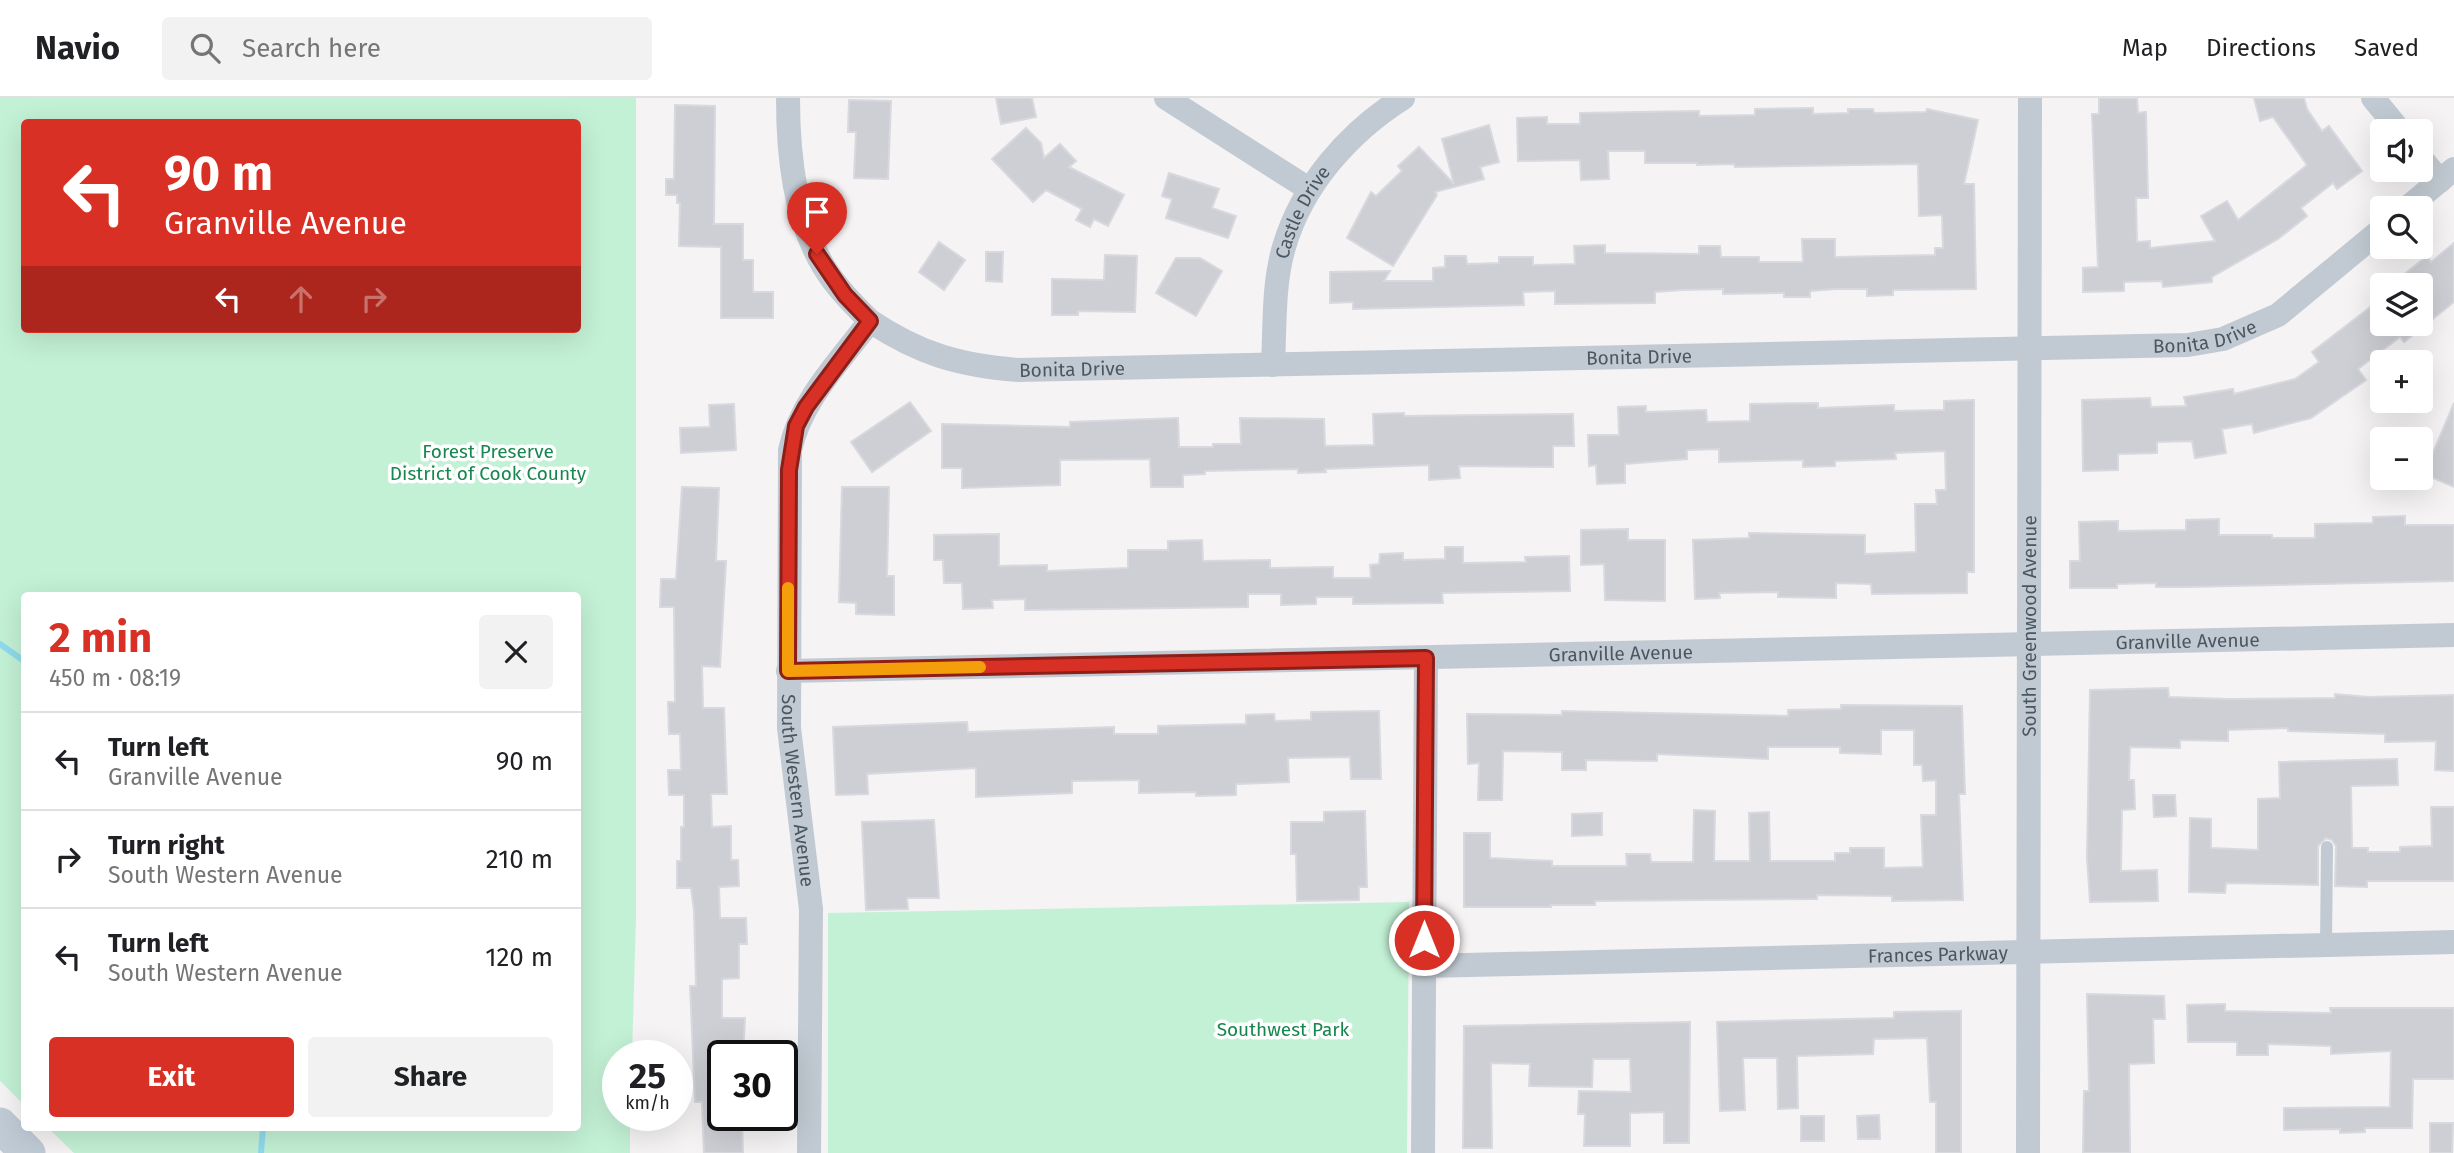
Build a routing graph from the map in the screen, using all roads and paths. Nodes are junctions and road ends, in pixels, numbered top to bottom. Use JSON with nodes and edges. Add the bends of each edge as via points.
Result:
{"nodes":[{"id":1,"x":788,"y":98,"type":"edge"},
{"id":2,"x":1166,"y":98,"type":"edge"},
{"id":3,"x":1403,"y":98,"type":"edge"},
{"id":4,"x":2030,"y":98,"type":"edge"},
{"id":5,"x":2373,"y":98,"type":"edge"},
{"id":6,"x":2390,"y":119,"type":"edge"},
{"id":7,"x":2447,"y":175,"type":"edge"},
{"id":8,"x":1309,"y":189,"type":"junction"},
{"id":9,"x":2422,"y":196,"type":"edge"},
{"id":10,"x":2370,"y":239,"type":"edge"},
{"id":11,"x":870,"y":321,"type":"junction"},
{"id":12,"x":2029,"y":348,"type":"junction"},
{"id":13,"x":1273,"y":365,"type":"junction"},
{"id":14,"x":2454,"y":635,"type":"edge"},
{"id":15,"x":2029,"y":645,"type":"junction"},
{"id":16,"x":1426,"y":658,"type":"junction"},
{"id":17,"x":788,"y":671,"type":"junction"},
{"id":18,"x":2327,"y":847,"type":"dead end"},
{"id":19,"x":2454,"y":942,"type":"edge"},
{"id":20,"x":2326,"y":946,"type":"junction"},
{"id":21,"x":2028,"y":953,"type":"junction"},
{"id":22,"x":1424,"y":966,"type":"junction"},
{"id":23,"x":0,"y":1125,"type":"edge"},
{"id":24,"x":28,"y":1153,"type":"edge"},
{"id":25,"x":809,"y":1153,"type":"edge"},
{"id":26,"x":1423,"y":1153,"type":"edge"},
{"id":27,"x":2028,"y":1153,"type":"edge"}],
"edges":[{"from":1,"to":11,"type":"street","via":[[792,164],[809,240],[824,268]]},
{"from":2,"to":8,"type":"street"},
{"from":3,"to":8,"type":"street","name":"Castle Drive","via":[[1363,128]]},
{"from":4,"to":12,"type":"street","name":"South Greenwood Avenue"},
{"from":5,"to":6,"type":"street"},
{"from":7,"to":9,"type":"street"},
{"from":8,"to":13,"type":"street","name":"Castle Drive","via":[[1283,249]]},
{"from":10,"to":12,"type":"street","name":"Bonita Drive","via":[[2278,314],[2223,339],[2188,345]]},
{"from":11,"to":13,"type":"street","name":"Bonita Drive","via":[[904,343],[974,366],[1018,370]]},
{"from":11,"to":17,"type":"street","name":"South Western Avenue","via":[[796,426],[789,470]]},
{"from":12,"to":13,"type":"street","name":"Bonita Drive"},
{"from":12,"to":15,"type":"street","name":"South Greenwood Avenue"},
{"from":14,"to":15,"type":"street","name":"Granville Avenue"},
{"from":15,"to":16,"type":"street","name":"Granville Avenue"},
{"from":15,"to":21,"type":"street","name":"South Greenwood Avenue"},
{"from":16,"to":17,"type":"street","name":"Granville Avenue"},
{"from":16,"to":22,"type":"street"},
{"from":17,"to":25,"type":"street","name":"South Western Avenue","via":[[792,759],[811,909]]},
{"from":18,"to":20,"type":"lane"},
{"from":19,"to":20,"type":"street","name":"Frances Parkway"},
{"from":20,"to":21,"type":"street","name":"Frances Parkway"},
{"from":21,"to":22,"type":"street","name":"Frances Parkway"},
{"from":21,"to":27,"type":"street","name":"South Greenwood Avenue"},
{"from":22,"to":26,"type":"street"},
{"from":23,"to":24,"type":"main road"}]}
